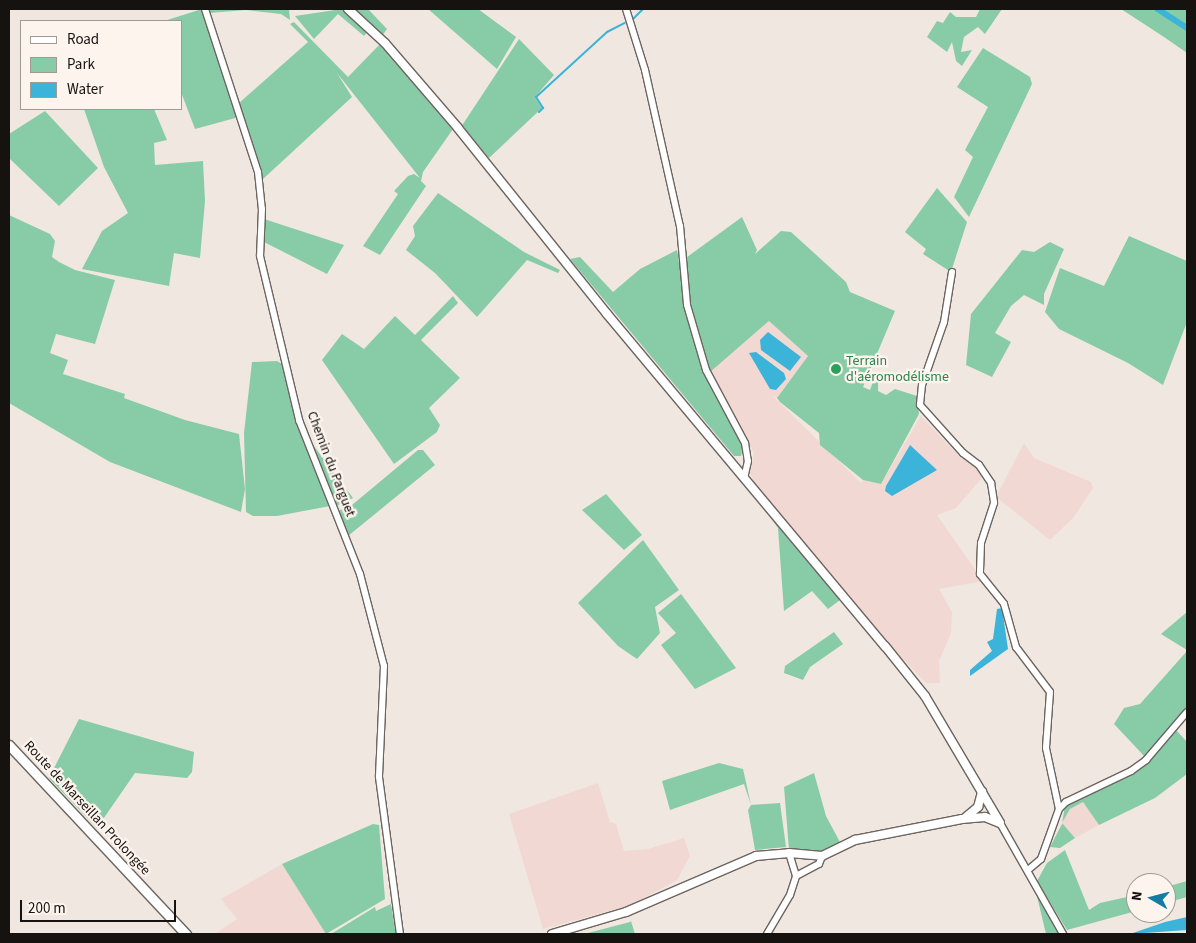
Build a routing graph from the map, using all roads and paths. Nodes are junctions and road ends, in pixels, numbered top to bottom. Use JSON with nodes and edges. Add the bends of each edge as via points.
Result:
{"nodes":[{"id":1,"x":205,"y":9,"type":"edge"},
{"id":2,"x":348,"y":9,"type":"edge"},
{"id":3,"x":626,"y":9,"type":"edge"},
{"id":4,"x":952,"y":272,"type":"dead end"},
{"id":5,"x":744,"y":480,"type":"junction"},
{"id":6,"x":1187,"y":712,"type":"edge"},
{"id":7,"x":9,"y":745,"type":"edge"},
{"id":8,"x":982,"y":792,"type":"junction"},
{"id":9,"x":990,"y":806,"type":"junction"},
{"id":10,"x":1060,"y":810,"type":"junction"},
{"id":11,"x":976,"y":814,"type":"junction"},
{"id":12,"x":1000,"y":822,"type":"junction"},
{"id":13,"x":789,"y":853,"type":"junction"},
{"id":14,"x":822,"y":856,"type":"junction"},
{"id":15,"x":1028,"y":870,"type":"junction"},
{"id":16,"x":796,"y":876,"type":"junction"},
{"id":17,"x":186,"y":934,"type":"edge"},
{"id":18,"x":400,"y":934,"type":"edge"},
{"id":19,"x":552,"y":934,"type":"edge"},
{"id":20,"x":767,"y":934,"type":"edge"},
{"id":21,"x":1063,"y":934,"type":"edge"}],
"edges":[{"from":1,"to":18,"type":"street","name":"Chemin du Parguet","via":[[258,172],[262,208],[260,256],[299,420],[360,574],[384,666],[379,777]]},
{"from":2,"to":5,"type":"street","via":[[384,43],[458,128]]},
{"from":3,"to":5,"type":"street","via":[[645,70],[680,226],[687,305],[706,370],[745,443],[748,461]]},
{"from":4,"to":10,"type":"street","via":[[944,322],[922,385],[920,406],[962,453],[984,470],[994,489],[994,503],[981,543],[980,574],[1004,604],[1016,647],[1050,692],[1046,748]]},
{"from":5,"to":8,"type":"street","via":[[925,696]]},
{"from":6,"to":10,"type":"street","via":[[1179,726],[1138,766],[1066,802]]},
{"from":7,"to":17,"type":"main road","name":"Route de Marseillan Prolongée"},
{"from":8,"to":9,"type":"street"},
{"from":8,"to":11,"type":"street"},
{"from":9,"to":11,"type":"street"},
{"from":9,"to":12,"type":"street"},
{"from":10,"to":15,"type":"street","via":[[1041,859]]},
{"from":11,"to":12,"type":"street"},
{"from":11,"to":14,"type":"street","via":[[855,840]]},
{"from":12,"to":15,"type":"street"},
{"from":13,"to":14,"type":"street"},
{"from":13,"to":16,"type":"street"},
{"from":13,"to":19,"type":"street","via":[[736,862],[626,912]]},
{"from":14,"to":16,"type":"street","via":[[819,864]]},
{"from":15,"to":21,"type":"street"},
{"from":16,"to":20,"type":"street","via":[[790,896]]}]}
